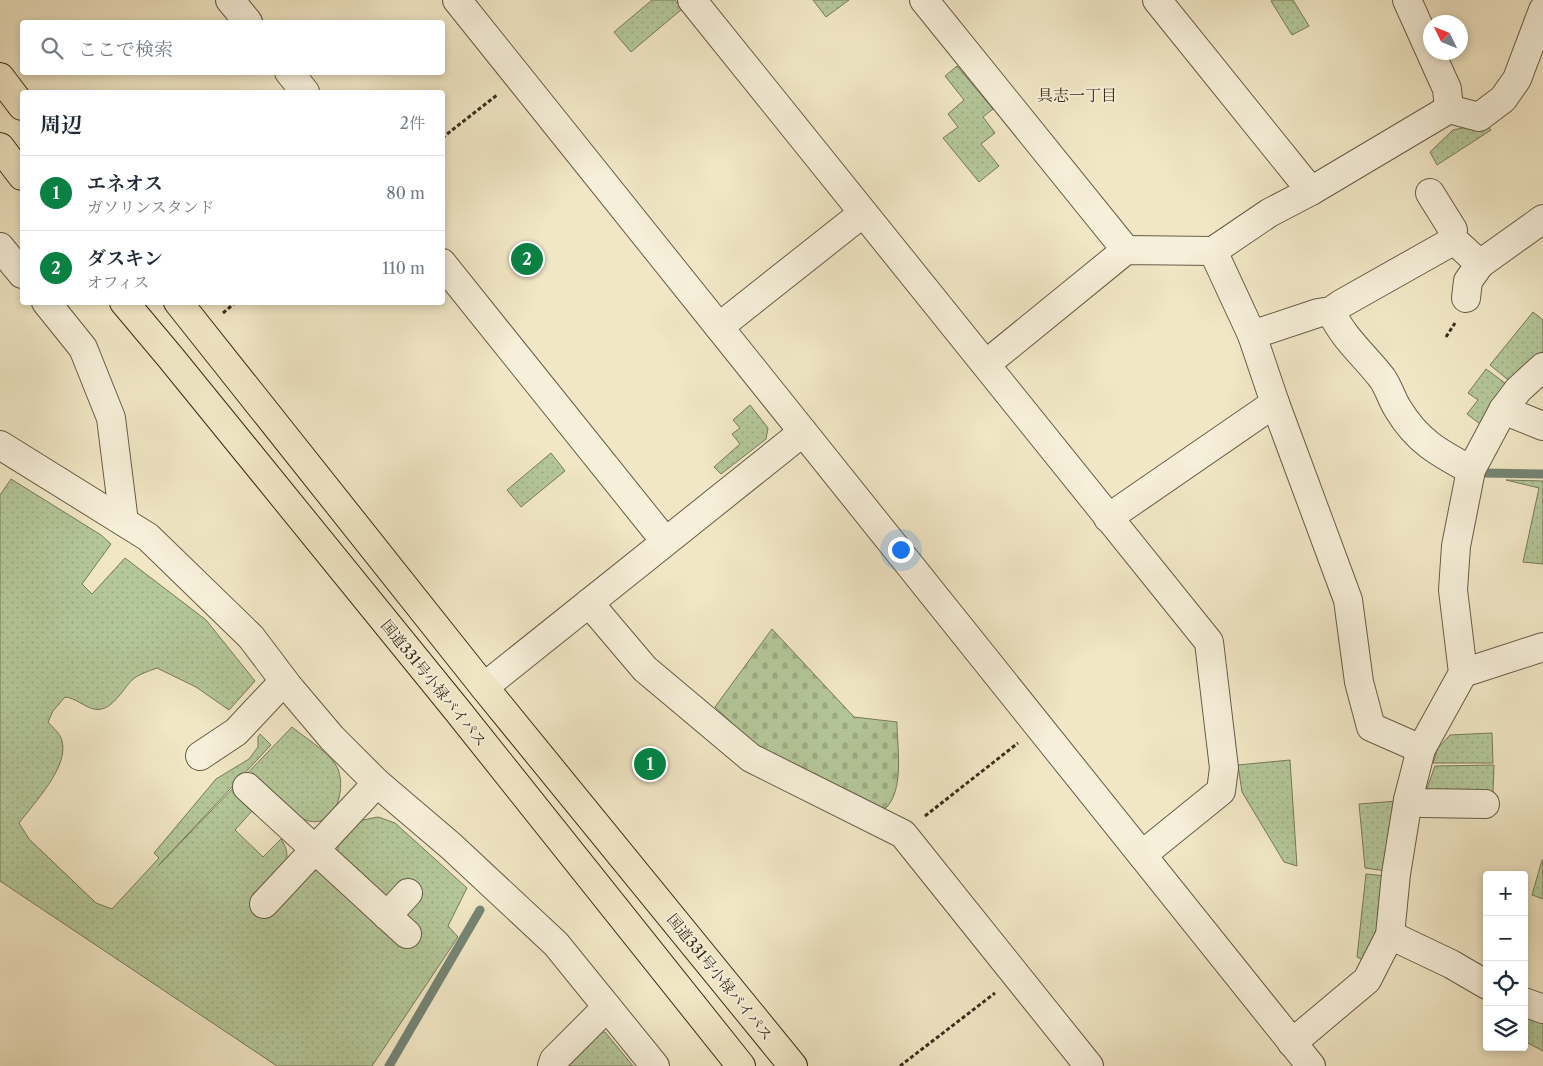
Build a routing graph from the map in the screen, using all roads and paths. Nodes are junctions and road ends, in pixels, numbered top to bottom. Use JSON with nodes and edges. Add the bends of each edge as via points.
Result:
{"nodes":[{"id":1,"x":230,"y":0,"type":"edge"},
{"id":2,"x":457,"y":0,"type":"edge"},
{"id":3,"x":692,"y":0,"type":"edge"},
{"id":4,"x":924,"y":0,"type":"edge"},
{"id":5,"x":1157,"y":0,"type":"edge"},
{"id":6,"x":1407,"y":0,"type":"edge"},
{"id":7,"x":1543,"y":10,"type":"edge"},
{"id":8,"x":246,"y":20,"type":"edge"},
{"id":9,"x":291,"y":75,"type":"edge"},
{"id":10,"x":519,"y":76,"type":"junction"},
{"id":11,"x":0,"y":77,"type":"edge"},
{"id":12,"x":303,"y":90,"type":"edge"},
{"id":13,"x":20,"y":103,"type":"edge"},
{"id":14,"x":1449,"y":109,"type":"junction"},
{"id":15,"x":445,"y":136,"type":"edge"},
{"id":16,"x":0,"y":147,"type":"edge"},
{"id":17,"x":20,"y":173,"type":"edge"},
{"id":18,"x":1311,"y":191,"type":"junction"},
{"id":19,"x":1430,"y":193,"type":"dead end"},
{"id":20,"x":863,"y":214,"type":"junction"},
{"id":21,"x":1543,"y":219,"type":"edge"},
{"id":22,"x":1451,"y":242,"type":"junction"},
{"id":23,"x":0,"y":247,"type":"edge"},
{"id":24,"x":1126,"y":250,"type":"junction"},
{"id":25,"x":1213,"y":251,"type":"junction"},
{"id":26,"x":1480,"y":264,"type":"junction"},
{"id":27,"x":445,"y":267,"type":"edge"},
{"id":28,"x":20,"y":272,"type":"edge"},
{"id":29,"x":1466,"y":298,"type":"dead end"},
{"id":30,"x":48,"y":305,"type":"edge"},
{"id":31,"x":126,"y":305,"type":"edge"},
{"id":32,"x":180,"y":305,"type":"edge"},
{"id":33,"x":1331,"y":311,"type":"junction"},
{"id":34,"x":719,"y":327,"type":"junction"},
{"id":35,"x":1252,"y":335,"type":"junction"},
{"id":36,"x":986,"y":364,"type":"junction"},
{"id":37,"x":1543,"y":367,"type":"edge"},
{"id":38,"x":1275,"y":403,"type":"junction"},
{"id":39,"x":1503,"y":410,"type":"junction"},
{"id":40,"x":1543,"y":426,"type":"edge"},
{"id":41,"x":803,"y":432,"type":"junction"},
{"id":42,"x":3,"y":453,"type":"edge"},
{"id":43,"x":1471,"y":470,"type":"junction"},
{"id":44,"x":1108,"y":518,"type":"junction"},
{"id":45,"x":124,"y":522,"type":"junction"},
{"id":46,"x":665,"y":541,"type":"junction"},
{"id":47,"x":589,"y":603,"type":"junction"},
{"id":48,"x":1543,"y":647,"type":"edge"},
{"id":49,"x":1464,"y":673,"type":"junction"},
{"id":50,"x":284,"y":681,"type":"junction"},
{"id":51,"x":484,"y":688,"type":"junction"},
{"id":52,"x":1039,"y":726,"type":"junction"},
{"id":53,"x":1421,"y":749,"type":"junction"},
{"id":54,"x":200,"y":756,"type":"dead end"},
{"id":55,"x":377,"y":783,"type":"junction"},
{"id":56,"x":248,"y":786,"type":"dead end"},
{"id":57,"x":1408,"y":800,"type":"junction"},
{"id":58,"x":1484,"y":804,"type":"dead end"},
{"id":59,"x":903,"y":834,"type":"junction"},
{"id":60,"x":315,"y":849,"type":"junction"},
{"id":61,"x":1142,"y":854,"type":"junction"},
{"id":62,"x":408,"y":893,"type":"dead end"},
{"id":63,"x":264,"y":904,"type":"dead end"},
{"id":64,"x":387,"y":916,"type":"junction"},
{"id":65,"x":407,"y":934,"type":"dead end"},
{"id":66,"x":1390,"y":935,"type":"junction"},
{"id":67,"x":1017,"y":976,"type":"junction"},
{"id":68,"x":1483,"y":983,"type":"edge"},
{"id":69,"x":1528,"y":1003,"type":"edge"},
{"id":70,"x":607,"y":1007,"type":"junction"},
{"id":71,"x":1543,"y":1009,"type":"edge"},
{"id":72,"x":1292,"y":1043,"type":"junction"},
{"id":73,"x":552,"y":1066,"type":"edge"},
{"id":74,"x":655,"y":1066,"type":"edge"},
{"id":75,"x":741,"y":1066,"type":"edge"},
{"id":76,"x":793,"y":1066,"type":"edge"},
{"id":77,"x":900,"y":1066,"type":"edge"},
{"id":78,"x":1089,"y":1066,"type":"edge"},
{"id":79,"x":1310,"y":1066,"type":"edge"}],
"edges":[{"from":1,"to":8,"type":"street"},
{"from":2,"to":10,"type":"street"},
{"from":3,"to":20,"type":"street"},
{"from":4,"to":24,"type":"street"},
{"from":5,"to":18,"type":"street"},
{"from":6,"to":14,"type":"street","via":[[1447,89]]},
{"from":7,"to":14,"type":"street","via":[[1517,79],[1503,99],[1479,117]]},
{"from":9,"to":12,"type":"street"},
{"from":10,"to":15,"type":"path"},
{"from":10,"to":34,"type":"street"},
{"from":11,"to":13,"type":"highway"},
{"from":14,"to":18,"type":"street"},
{"from":16,"to":17,"type":"highway"},
{"from":18,"to":25,"type":"street","via":[[1269,213]]},
{"from":19,"to":22,"type":"street","via":[[1453,230]]},
{"from":20,"to":34,"type":"street"},
{"from":20,"to":36,"type":"street"},
{"from":21,"to":26,"type":"street"},
{"from":22,"to":26,"type":"street","via":[[1458,244]]},
{"from":22,"to":33,"type":"street"},
{"from":23,"to":28,"type":"street"},
{"from":24,"to":25,"type":"street"},
{"from":24,"to":36,"type":"street"},
{"from":25,"to":35,"type":"street"},
{"from":26,"to":29,"type":"street","via":[[1468,281]]},
{"from":27,"to":46,"type":"street"},
{"from":30,"to":45,"type":"street","via":[[83,348],[111,418]]},
{"from":31,"to":75,"type":"highway","name":"国道331号小禄バイパス"},
{"from":32,"to":51,"type":"highway","name":"国道331号小禄バイパス"},
{"from":33,"to":35,"type":"street"},
{"from":33,"to":43,"type":"street","via":[[1341,329],[1383,379],[1397,409],[1416,435],[1436,451]]},
{"from":34,"to":41,"type":"street"},
{"from":35,"to":38,"type":"street"},
{"from":36,"to":44,"type":"street"},
{"from":37,"to":39,"type":"street","via":[[1518,390]]},
{"from":38,"to":44,"type":"street"},
{"from":38,"to":53,"type":"street","via":[[1348,600],[1359,682],[1371,727]]},
{"from":39,"to":40,"type":"street"},
{"from":39,"to":43,"type":"street"},
{"from":41,"to":46,"type":"street"},
{"from":41,"to":52,"type":"street"},
{"from":42,"to":45,"type":"street"},
{"from":43,"to":49,"type":"street","via":[[1456,546],[1453,590]]},
{"from":44,"to":61,"type":"street","via":[[1209,642],[1224,768],[1221,791]]},
{"from":45,"to":50,"type":"street","via":[[148,537],[251,637]]},
{"from":46,"to":47,"type":"street"},
{"from":47,"to":51,"type":"street"},
{"from":47,"to":59,"type":"street","via":[[645,669],[751,758]]},
{"from":48,"to":49,"type":"street"},
{"from":49,"to":53,"type":"street"},
{"from":50,"to":54,"type":"street","via":[[236,732]]},
{"from":50,"to":55,"type":"street","via":[[332,738]]},
{"from":51,"to":76,"type":"highway","name":"国道331号小禄バイパス"},
{"from":52,"to":59,"type":"path"},
{"from":52,"to":61,"type":"street"},
{"from":53,"to":57,"type":"street"},
{"from":55,"to":60,"type":"street"},
{"from":55,"to":70,"type":"street","via":[[451,846],[556,944]]},
{"from":56,"to":60,"type":"street"},
{"from":57,"to":58,"type":"street"},
{"from":57,"to":66,"type":"street"},
{"from":59,"to":67,"type":"street"},
{"from":60,"to":63,"type":"street"},
{"from":60,"to":64,"type":"street"},
{"from":61,"to":72,"type":"street"},
{"from":62,"to":64,"type":"street"},
{"from":64,"to":65,"type":"street"},
{"from":66,"to":68,"type":"street"},
{"from":66,"to":72,"type":"street","via":[[1367,980]]},
{"from":67,"to":77,"type":"path"},
{"from":67,"to":78,"type":"street"},
{"from":69,"to":71,"type":"street"},
{"from":70,"to":73,"type":"street","via":[[554,1060]]},
{"from":70,"to":74,"type":"street"},
{"from":72,"to":79,"type":"street"}]}
